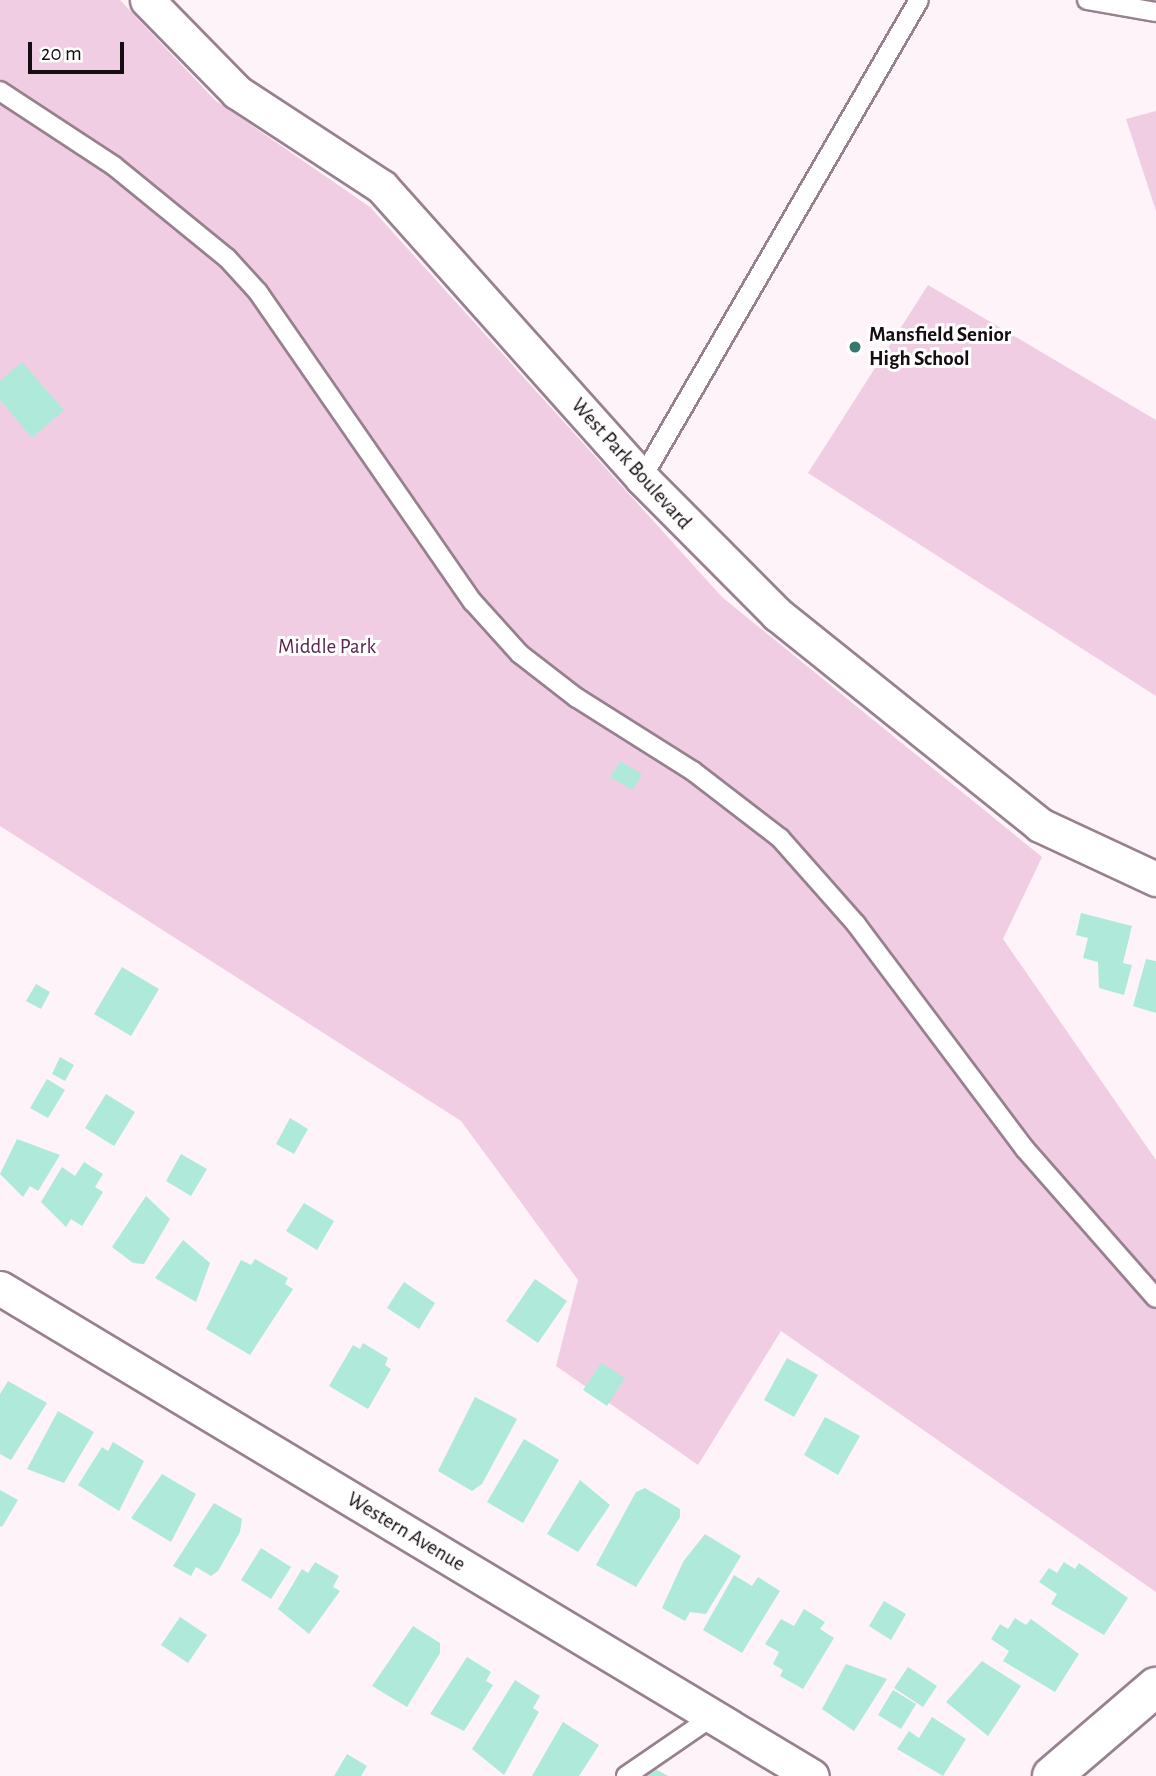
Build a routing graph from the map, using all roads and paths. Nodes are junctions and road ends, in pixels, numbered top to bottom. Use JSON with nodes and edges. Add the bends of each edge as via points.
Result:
{"nodes":[{"id":1,"x":147,"y":0,"type":"edge"},
{"id":2,"x":919,"y":0,"type":"edge"},
{"id":3,"x":1087,"y":0,"type":"edge"},
{"id":4,"x":1156,"y":12,"type":"edge"},
{"id":5,"x":0,"y":91,"type":"edge"},
{"id":6,"x":642,"y":478,"type":"junction"},
{"id":7,"x":1156,"y":879,"type":"edge"},
{"id":8,"x":0,"y":1288,"type":"edge"},
{"id":9,"x":1156,"y":1298,"type":"edge"},
{"id":10,"x":1156,"y":1687,"type":"edge"},
{"id":11,"x":712,"y":1717,"type":"junction"},
{"id":12,"x":626,"y":1776,"type":"edge"},
{"id":13,"x":812,"y":1776,"type":"edge"},
{"id":14,"x":1052,"y":1776,"type":"edge"}],
"edges":[{"from":1,"to":6,"type":"street","name":"West Park Boulevard","via":[[237,92],[382,187]]},
{"from":2,"to":6,"type":"lane"},
{"from":3,"to":4,"type":"lane"},
{"from":5,"to":9,"type":"lane","via":[[114,166],[227,258],[258,292],[473,602],[520,654],[577,698],[704,778],[780,838],[856,924],[1025,1149]]},
{"from":6,"to":7,"type":"street","name":"West Park Boulevard","via":[[776,614],[987,785],[1068,842]]},
{"from":8,"to":11,"type":"street","name":"Western Avenue"},
{"from":10,"to":14,"type":"main road"},
{"from":11,"to":12,"type":"lane"},
{"from":11,"to":13,"type":"street","name":"Western Avenue"}]}
